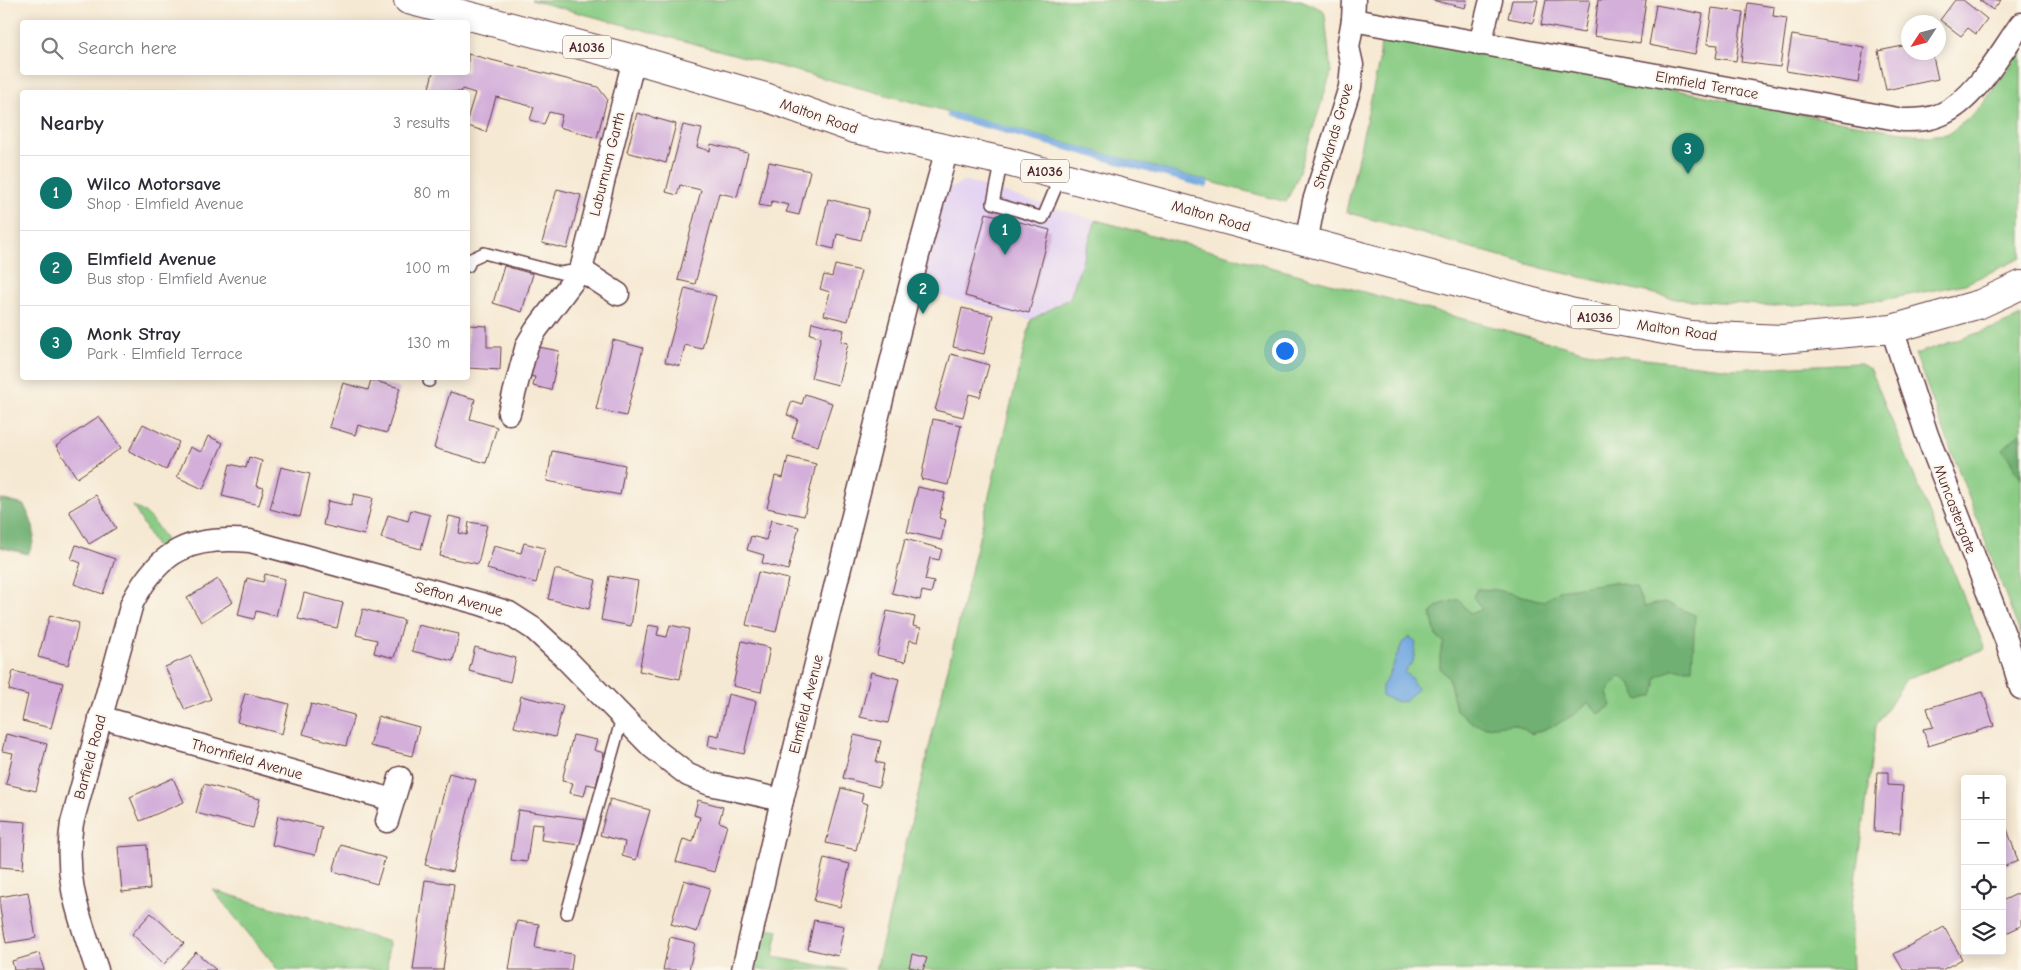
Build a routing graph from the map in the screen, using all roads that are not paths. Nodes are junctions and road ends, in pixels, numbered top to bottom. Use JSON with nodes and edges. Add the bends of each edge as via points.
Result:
{"nodes":[{"id":1,"x":408,"y":0,"type":"edge"},
{"id":2,"x":1491,"y":0,"type":"edge"},
{"id":3,"x":1353,"y":10,"type":"edge"},
{"id":4,"x":2021,"y":24,"type":"edge"},
{"id":5,"x":1480,"y":44,"type":"junction"},
{"id":6,"x":634,"y":59,"type":"junction"},
{"id":7,"x":946,"y":149,"type":"junction"},
{"id":8,"x":1002,"y":160,"type":"junction"},
{"id":9,"x":1061,"y":175,"type":"junction"},
{"id":10,"x":1306,"y":243,"type":"junction"},
{"id":11,"x":470,"y":261,"type":"edge"},
{"id":12,"x":581,"y":270,"type":"junction"},
{"id":13,"x":2021,"y":285,"type":"edge"},
{"id":14,"x":618,"y":294,"type":"dead end"},
{"id":15,"x":1892,"y":329,"type":"junction"},
{"id":16,"x":509,"y":413,"type":"dead end"},
{"id":17,"x":168,"y":556,"type":"joint"},
{"id":18,"x":2021,"y":688,"type":"edge"},
{"id":19,"x":100,"y":717,"type":"junction"},
{"id":20,"x":622,"y":718,"type":"junction"},
{"id":21,"x":400,"y":778,"type":"dead end"},
{"id":22,"x":782,"y":800,"type":"junction"},
{"id":23,"x":567,"y":913,"type":"dead end"},
{"id":24,"x":97,"y":970,"type":"edge"},
{"id":25,"x":743,"y":970,"type":"edge"}],
"edges":[{"from":1,"to":6,"type":"main road","name":"Malton Road","number":"A1036"},
{"from":2,"to":5,"type":"street"},
{"from":3,"to":5,"type":"street","name":"Elmfield Terrace"},
{"from":3,"to":10,"type":"street","name":"Straylands Grove","via":[[1348,47],[1352,66],[1350,87],[1314,201]]},
{"from":4,"to":5,"type":"street","name":"Elmfield Terrace","via":[[1969,93],[1942,114],[1924,120],[1878,116]]},
{"from":6,"to":7,"type":"main road","name":"Malton Road","number":"A1036","via":[[765,97],[855,129]]},
{"from":6,"to":12,"type":"street","name":"Laburnum Garth"},
{"from":7,"to":8,"type":"main road","name":"Malton Road","number":"A1036"},
{"from":7,"to":22,"type":"street","name":"Elmfield Avenue"},
{"from":8,"to":9,"type":"main road","name":"Malton Road","number":"A1036"},
{"from":8,"to":9,"type":"lane","via":[[993,203],[1043,218]]},
{"from":9,"to":10,"type":"main road","name":"Malton Road","number":"A1036"},
{"from":10,"to":15,"type":"main road","name":"Malton Road","number":"A1036","via":[[1574,313],[1691,335],[1782,339]]},
{"from":11,"to":12,"type":"lane","via":[[484,253],[560,273]]},
{"from":12,"to":14,"type":"street"},
{"from":12,"to":16,"type":"street","via":[[527,345]]},
{"from":13,"to":15,"type":"main road","name":"Malton Road","number":"A1036","via":[[1980,304]]},
{"from":15,"to":18,"type":"street","name":"Muncastergate","via":[[1927,435],[2007,642]]},
{"from":17,"to":19,"type":"street","name":"Barfield Road","via":[[142,582],[132,603]]},
{"from":17,"to":20,"type":"street","name":"Sefton Avenue","via":[[208,540],[250,541],[509,613],[534,629],[561,654]]},
{"from":19,"to":21,"type":"street","name":"Thornfield Avenue","via":[[390,811]]},
{"from":19,"to":24,"type":"street","name":"Barfield Road","via":[[69,843],[71,887]]},
{"from":20,"to":22,"type":"street","name":"Sefton Avenue","via":[[688,775],[710,784]]},
{"from":20,"to":23,"type":"lane"},
{"from":22,"to":25,"type":"street","name":"Elmfield Avenue"}]}
